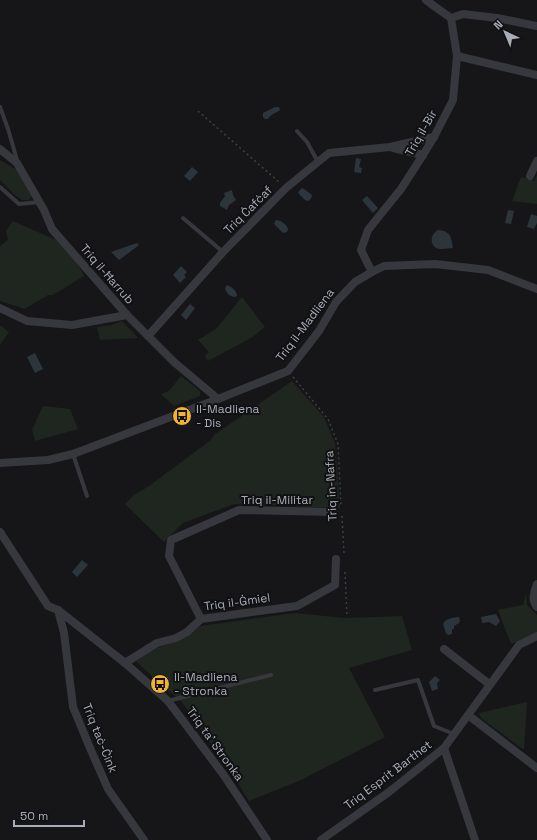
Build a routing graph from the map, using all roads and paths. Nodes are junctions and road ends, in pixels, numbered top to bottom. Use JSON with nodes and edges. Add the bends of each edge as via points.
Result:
{"nodes":[{"id":1,"x":426,"y":0,"type":"edge"},
{"id":2,"x":451,"y":18,"type":"junction"},
{"id":3,"x":537,"y":26,"type":"edge"},
{"id":4,"x":457,"y":56,"type":"junction"},
{"id":5,"x":537,"y":74,"type":"edge"},
{"id":6,"x":0,"y":107,"type":"edge"},
{"id":7,"x":198,"y":111,"type":"dead end"},
{"id":8,"x":297,"y":131,"type":"dead end"},
{"id":9,"x":434,"y":137,"type":"junction"},
{"id":10,"x":390,"y":147,"type":"junction"},
{"id":11,"x":0,"y":149,"type":"edge"},
{"id":12,"x":424,"y":155,"type":"junction"},
{"id":13,"x":537,"y":161,"type":"edge"},
{"id":14,"x":319,"y":162,"type":"junction"},
{"id":15,"x":17,"y":163,"type":"junction"},
{"id":16,"x":530,"y":176,"type":"dead end"},
{"id":17,"x":0,"y":187,"type":"edge"},
{"id":18,"x":286,"y":188,"type":"junction"},
{"id":19,"x":39,"y":202,"type":"junction"},
{"id":20,"x":183,"y":218,"type":"dead end"},
{"id":21,"x":223,"y":252,"type":"junction"},
{"id":22,"x":372,"y":272,"type":"junction"},
{"id":23,"x":537,"y":289,"type":"edge"},
{"id":24,"x":0,"y":308,"type":"edge"},
{"id":25,"x":127,"y":315,"type":"junction"},
{"id":26,"x":148,"y":336,"type":"junction"},
{"id":27,"x":288,"y":371,"type":"junction"},
{"id":28,"x":218,"y":399,"type":"junction"},
{"id":29,"x":73,"y":454,"type":"junction"},
{"id":30,"x":0,"y":463,"type":"edge"},
{"id":31,"x":87,"y":496,"type":"dead end"},
{"id":32,"x":341,"y":506,"type":"dead end"},
{"id":33,"x":338,"y":513,"type":"joint"},
{"id":34,"x":0,"y":532,"type":"edge"},
{"id":35,"x":344,"y":553,"type":"dead end"},
{"id":36,"x":336,"y":559,"type":"dead end"},
{"id":37,"x":345,"y":569,"type":"dead end"},
{"id":38,"x":537,"y":584,"type":"edge"},
{"id":39,"x":537,"y":608,"type":"edge"},
{"id":40,"x":58,"y":610,"type":"junction"},
{"id":41,"x":347,"y":616,"type":"dead end"},
{"id":42,"x":201,"y":619,"type":"junction"},
{"id":43,"x":537,"y":636,"type":"edge"},
{"id":44,"x":444,"y":649,"type":"dead end"},
{"id":45,"x":125,"y":663,"type":"junction"},
{"id":46,"x":271,"y":675,"type":"dead end"},
{"id":47,"x":489,"y":684,"type":"junction"},
{"id":48,"x":375,"y":690,"type":"dead end"},
{"id":49,"x":168,"y":701,"type":"junction"},
{"id":50,"x":468,"y":715,"type":"junction"},
{"id":51,"x":454,"y":734,"type":"junction"},
{"id":52,"x":444,"y":748,"type":"junction"},
{"id":53,"x":537,"y":768,"type":"edge"},
{"id":54,"x":144,"y":840,"type":"edge"},
{"id":55,"x":268,"y":840,"type":"edge"},
{"id":56,"x":321,"y":840,"type":"edge"},
{"id":57,"x":475,"y":840,"type":"edge"}],
"edges":[{"from":1,"to":2,"type":"street"},
{"from":2,"to":3,"type":"street","via":[[463,14]]},
{"from":2,"to":4,"type":"street","name":"Triq il-Bir"},
{"from":4,"to":5,"type":"street"},
{"from":4,"to":9,"type":"street","name":"Triq il-Bir","via":[[453,100]]},
{"from":6,"to":15,"type":"lane"},
{"from":7,"to":18,"type":"path"},
{"from":8,"to":14,"type":"lane","via":[[308,142]]},
{"from":9,"to":10,"type":"street","name":"Triq Ċafċaf"},
{"from":9,"to":12,"type":"street","name":"Triq il-Bir"},
{"from":10,"to":12,"type":"street","name":"Triq Ċafċaf"},
{"from":10,"to":14,"type":"street","name":"Triq Ċafċaf","via":[[329,154]]},
{"from":11,"to":15,"type":"street","name":"Triq il-Ħarrub"},
{"from":12,"to":22,"type":"street","name":"Triq il-Bir","via":[[368,230],[360,250]]},
{"from":13,"to":16,"type":"street"},
{"from":14,"to":18,"type":"street","name":"Triq Ċafċaf"},
{"from":15,"to":19,"type":"street","name":"Triq il-Ħarrub"},
{"from":17,"to":19,"type":"lane","via":[[19,204]]},
{"from":18,"to":21,"type":"street","name":"Triq Ċafċaf"},
{"from":19,"to":25,"type":"street","name":"Triq il-Ħarrub","via":[[52,229]]},
{"from":20,"to":21,"type":"lane"},
{"from":21,"to":26,"type":"street","name":"Triq Ċafċaf"},
{"from":22,"to":23,"type":"street","name":"Triq il-Madliena","via":[[384,266],[435,264],[488,270]]},
{"from":22,"to":27,"type":"street","name":"Triq il-Madliena","via":[[355,282],[336,302],[319,331]]},
{"from":24,"to":25,"type":"street","via":[[27,321],[72,325]]},
{"from":25,"to":26,"type":"street","name":"Triq il-Ħarrub"},
{"from":26,"to":28,"type":"street","name":"Triq il-Ħarrub"},
{"from":27,"to":28,"type":"street","name":"Triq il-Madliena"},
{"from":27,"to":32,"type":"path","name":"Triq in-Nafra","via":[[328,419],[338,444]]},
{"from":28,"to":29,"type":"street","name":"Triq il-Madliena"},
{"from":29,"to":30,"type":"street","name":"Triq il-Madliena","via":[[48,460]]},
{"from":29,"to":31,"type":"lane"},
{"from":33,"to":35,"type":"path","name":"Triq in-Nafra"},
{"from":33,"to":42,"type":"street","name":"Triq il-Militar","via":[[239,510],[171,540],[169,556]]},
{"from":34,"to":40,"type":"street","name":"Triq ta' Stronka","via":[[48,606]]},
{"from":36,"to":42,"type":"street","name":"Triq il-Ġmiel","via":[[334,585],[297,606]]},
{"from":37,"to":41,"type":"path"},
{"from":38,"to":39,"type":"street","via":[[533,602]]},
{"from":40,"to":45,"type":"street","name":"Triq ta' Stronka"},
{"from":40,"to":54,"type":"street","name":"Triq taċ-Ċink","via":[[64,633],[73,707],[108,789]]},
{"from":42,"to":45,"type":"street","name":"Triq il-Ġmiel","via":[[187,632],[157,643]]},
{"from":43,"to":47,"type":"street","name":"Triq Esprit Barthet","via":[[519,645]]},
{"from":44,"to":47,"type":"street"},
{"from":45,"to":49,"type":"street","name":"Triq ta' Stronka"},
{"from":46,"to":49,"type":"lane"},
{"from":47,"to":50,"type":"street","name":"Triq Esprit Barthet"},
{"from":48,"to":51,"type":"lane","via":[[418,680],[434,726]]},
{"from":49,"to":55,"type":"street","name":"Triq ta' Stronka","via":[[223,774]]},
{"from":50,"to":51,"type":"street","name":"Triq Esprit Barthet"},
{"from":50,"to":53,"type":"street"},
{"from":51,"to":52,"type":"street","name":"Triq Esprit Barthet"},
{"from":52,"to":56,"type":"street","name":"Triq Esprit Barthet","via":[[390,792]]},
{"from":52,"to":57,"type":"street"}]}
